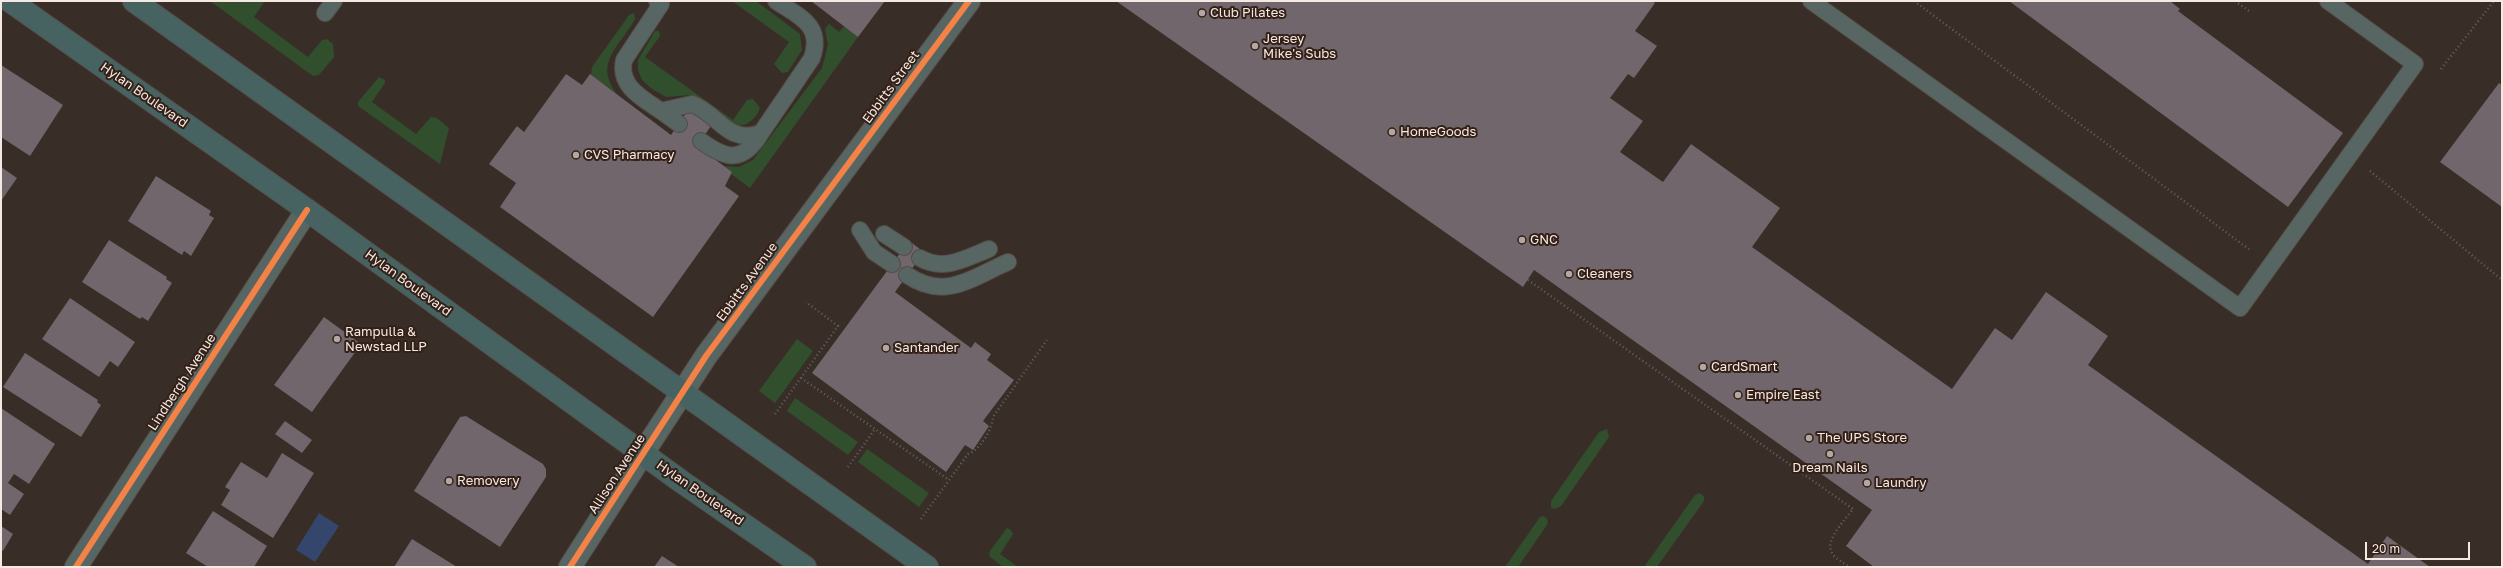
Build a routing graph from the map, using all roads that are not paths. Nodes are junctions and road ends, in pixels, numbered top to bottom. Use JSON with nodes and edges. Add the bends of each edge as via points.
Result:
{"nodes":[{"id":1,"x":10,"y":1,"type":"edge"},
{"id":2,"x":134,"y":1,"type":"edge"},
{"id":3,"x":776,"y":1,"type":"edge"},
{"id":4,"x":969,"y":1,"type":"edge"},
{"id":5,"x":1811,"y":1,"type":"edge"},
{"id":6,"x":2328,"y":1,"type":"edge"},
{"id":7,"x":659,"y":2,"type":"edge"},
{"id":8,"x":661,"y":111,"type":"junction"},
{"id":9,"x":679,"y":124,"type":"dead end"},
{"id":10,"x":761,"y":133,"type":"junction"},
{"id":11,"x":701,"y":141,"type":"dead end"},
{"id":12,"x":831,"y":186,"type":"joint"},
{"id":13,"x":307,"y":210,"type":"junction"},
{"id":14,"x":860,"y":230,"type":"dead end"},
{"id":15,"x":884,"y":234,"type":"dead end"},
{"id":16,"x":904,"y":247,"type":"dead end"},
{"id":17,"x":989,"y":249,"type":"dead end"},
{"id":18,"x":920,"y":258,"type":"dead end"},
{"id":19,"x":1008,"y":262,"type":"dead end"},
{"id":20,"x":892,"y":264,"type":"dead end"},
{"id":21,"x":907,"y":275,"type":"dead end"},
{"id":22,"x":683,"y":392,"type":"junction"},
{"id":23,"x":643,"y":453,"type":"junction"},
{"id":24,"x":76,"y":567,"type":"edge"},
{"id":25,"x":570,"y":567,"type":"edge"},
{"id":26,"x":804,"y":567,"type":"edge"},
{"id":27,"x":927,"y":567,"type":"edge"}],
"edges":[{"from":1,"to":13,"type":"main road","name":"Hylan Boulevard"},
{"from":2,"to":22,"type":"main road"},
{"from":3,"to":10,"type":"lane","via":[[808,23],[814,31],[816,44],[812,58]]},
{"from":4,"to":12,"type":"street","name":"Ebbitts Street"},
{"from":5,"to":6,"type":"lane","via":[[2240,308],[2415,64]]},
{"from":7,"to":8,"type":"lane","via":[[629,49],[622,70],[626,84]]},
{"from":8,"to":9,"type":"lane"},
{"from":8,"to":10,"type":"lane","via":[[692,104],[732,132],[749,136]]},
{"from":10,"to":11,"type":"lane","via":[[755,144],[738,156],[718,153]]},
{"from":12,"to":22,"type":"street","name":"Ebbitts Avenue","via":[[706,356]]},
{"from":13,"to":23,"type":"main road","name":"Hylan Boulevard"},
{"from":13,"to":24,"type":"street","name":"Lindbergh Avenue"},
{"from":14,"to":20,"type":"lane","via":[[874,252]]},
{"from":15,"to":16,"type":"lane"},
{"from":17,"to":18,"type":"lane","via":[[957,263],[944,265],[928,263]]},
{"from":19,"to":21,"type":"lane","via":[[945,288],[932,288],[920,284]]},
{"from":22,"to":23,"type":"street","name":"Allison Avenue"},
{"from":22,"to":27,"type":"main road"},
{"from":23,"to":25,"type":"street","name":"Allison Avenue"},
{"from":23,"to":26,"type":"main road","name":"Hylan Boulevard"}]}
